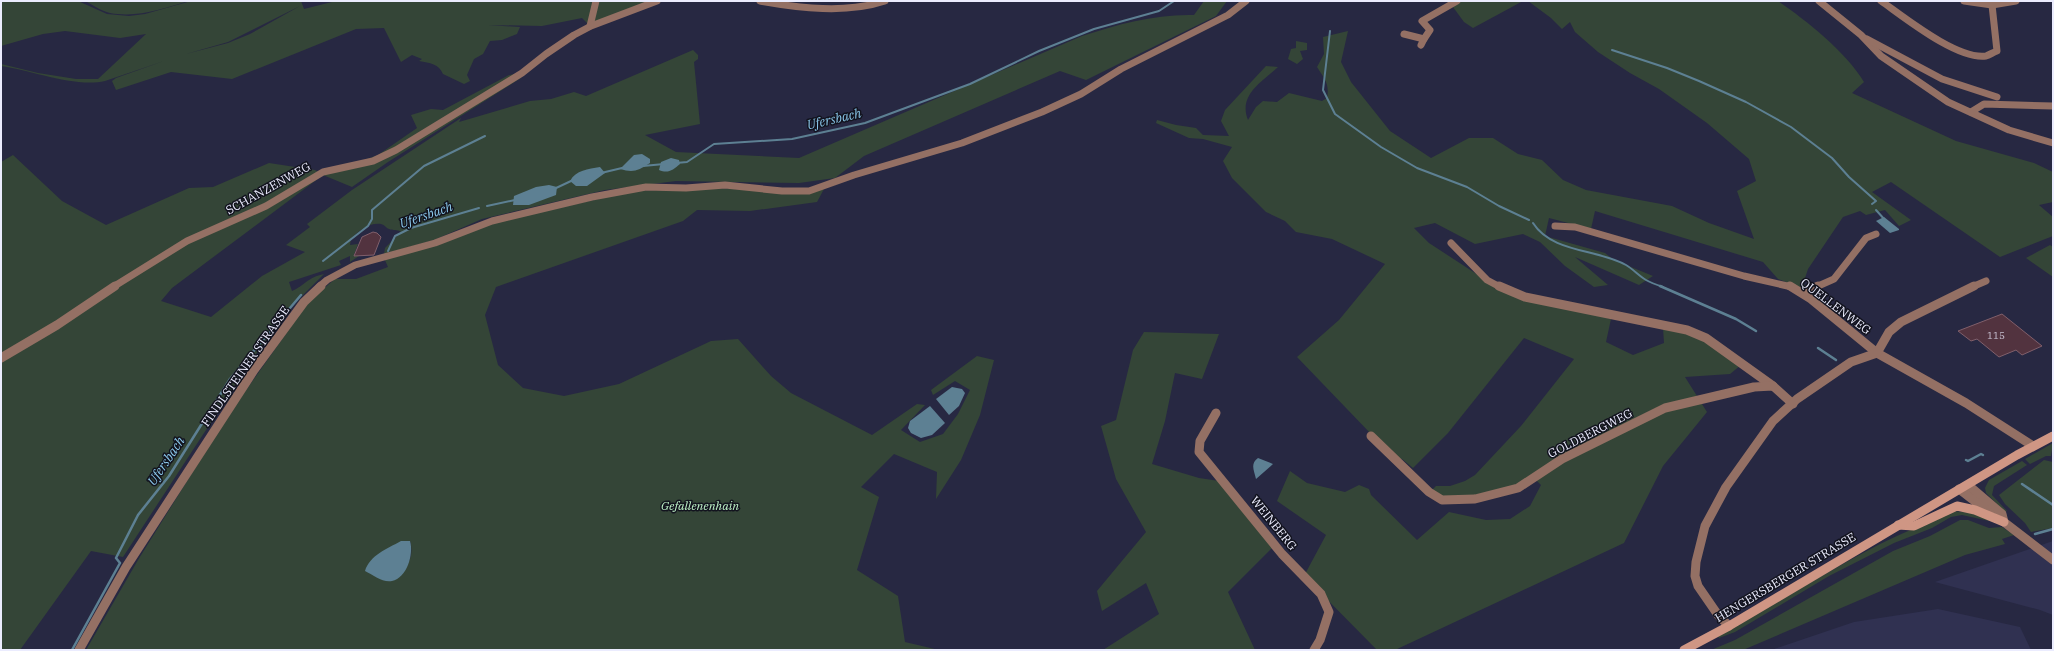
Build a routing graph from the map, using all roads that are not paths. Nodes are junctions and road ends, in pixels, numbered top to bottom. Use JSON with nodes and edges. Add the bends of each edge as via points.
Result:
{"nodes":[{"id":1,"x":596,"y":1,"type":"edge"},
{"id":2,"x":657,"y":1,"type":"edge"},
{"id":3,"x":760,"y":1,"type":"edge"},
{"id":4,"x":885,"y":1,"type":"edge"},
{"id":5,"x":1246,"y":1,"type":"edge"},
{"id":6,"x":1457,"y":1,"type":"edge"},
{"id":7,"x":1819,"y":1,"type":"edge"},
{"id":8,"x":1881,"y":1,"type":"edge"},
{"id":9,"x":1964,"y":1,"type":"edge"},
{"id":10,"x":2016,"y":1,"type":"edge"},
{"id":11,"x":1992,"y":5,"type":"junction"},
{"id":12,"x":590,"y":26,"type":"junction"},
{"id":13,"x":1404,"y":34,"type":"dead end"},
{"id":14,"x":1860,"y":35,"type":"junction"},
{"id":15,"x":1997,"y":97,"type":"dead end"},
{"id":16,"x":2053,"y":106,"type":"edge"},
{"id":17,"x":1971,"y":112,"type":"junction"},
{"id":18,"x":2053,"y":144,"type":"edge"},
{"id":19,"x":1555,"y":226,"type":"dead end"},
{"id":20,"x":1876,"y":234,"type":"dead end"},
{"id":21,"x":1451,"y":243,"type":"dead end"},
{"id":22,"x":1986,"y":281,"type":"dead end"},
{"id":23,"x":1803,"y":293,"type":"junction"},
{"id":24,"x":1876,"y":353,"type":"junction"},
{"id":25,"x":1,"y":358,"type":"edge"},
{"id":26,"x":1773,"y":386,"type":"junction"},
{"id":27,"x":1793,"y":404,"type":"junction"},
{"id":28,"x":1216,"y":413,"type":"dead end"},
{"id":29,"x":1371,"y":436,"type":"dead end"},
{"id":30,"x":2053,"y":436,"type":"edge"},
{"id":31,"x":2034,"y":446,"type":"junction"},
{"id":32,"x":1963,"y":487,"type":"junction"},
{"id":33,"x":2004,"y":522,"type":"junction"},
{"id":34,"x":1898,"y":525,"type":"junction"},
{"id":35,"x":2053,"y":560,"type":"edge"},
{"id":36,"x":1729,"y":626,"type":"junction"},
{"id":37,"x":79,"y":650,"type":"edge"},
{"id":38,"x":1314,"y":650,"type":"edge"},
{"id":39,"x":1684,"y":650,"type":"edge"}],
"edges":[{"from":1,"to":12,"type":"street"},
{"from":2,"to":12,"type":"street","name":"SCHANZENWEG"},
{"from":3,"to":4,"type":"street","via":[[785,6],[863,7]]},
{"from":5,"to":37,"type":"street","name":"FINDLSTEINER STRASSE","via":[[1228,15],[1135,62],[1081,94],[1042,112],[962,142],[809,191],[725,185],[646,188],[592,197],[497,219],[435,243],[355,266],[327,280],[304,302],[254,370],[126,567]]},
{"from":6,"to":13,"type":"street","via":[[1422,21],[1430,30],[1423,42]]},
{"from":7,"to":14,"type":"street"},
{"from":8,"to":11,"type":"street","via":[[1952,49],[1982,56],[1990,56],[1997,51]]},
{"from":9,"to":11,"type":"street"},
{"from":10,"to":11,"type":"street"},
{"from":12,"to":25,"type":"street","name":"SCHANZENWEG","via":[[522,73],[396,150],[373,161],[323,172],[266,206],[187,241]]},
{"from":14,"to":15,"type":"street","via":[[1942,79]]},
{"from":14,"to":17,"type":"street","via":[[1881,56],[1914,80],[1948,102]]},
{"from":16,"to":17,"type":"street","via":[[1984,104]]},
{"from":17,"to":18,"type":"street","via":[[2009,130]]},
{"from":19,"to":23,"type":"street","name":"QUELLENWEG","via":[[1575,227],[1744,276],[1790,286]]},
{"from":20,"to":23,"type":"street","via":[[1866,238],[1834,279]]},
{"from":21,"to":26,"type":"street","via":[[1487,280],[1502,288],[1525,298],[1581,307],[1687,330],[1713,343]]},
{"from":22,"to":24,"type":"street","via":[[1901,322],[1889,332]]},
{"from":23,"to":24,"type":"street","name":"QUELLENWEG"},
{"from":24,"to":27,"type":"street","via":[[1851,362],[1821,381]]},
{"from":24,"to":31,"type":"street","name":"QUELLENWEG","via":[[1966,403]]},
{"from":26,"to":27,"type":"street"},
{"from":26,"to":29,"type":"street","name":"GOLDBERGWEG","via":[[1754,387],[1665,408],[1562,459],[1518,488],[1475,499],[1442,500],[1435,496]]},
{"from":27,"to":36,"type":"street","via":[[1774,421],[1751,450],[1704,526],[1695,576],[1698,586]]},
{"from":28,"to":38,"type":"street","name":"WEINBERG","via":[[1200,441],[1199,452],[1282,554],[1321,594],[1329,612]]},
{"from":30,"to":31,"type":"main road","name":"HENGERSBERGER STRASSE"},
{"from":31,"to":32,"type":"main road","name":"HENGERSBERGER STRASSE"},
{"from":32,"to":33,"type":"street","via":[[1978,506]]},
{"from":32,"to":34,"type":"main road","name":"HENGERSBERGER STRASSE"},
{"from":33,"to":34,"type":"main road","name":"HENGERSBERGER STRASSE","via":[[1975,510],[1957,506],[1914,526]]},
{"from":33,"to":35,"type":"street"},
{"from":34,"to":36,"type":"main road","name":"HENGERSBERGER STRASSE"},
{"from":36,"to":39,"type":"main road","name":"HENGERSBERGER STRASSE"}]}
